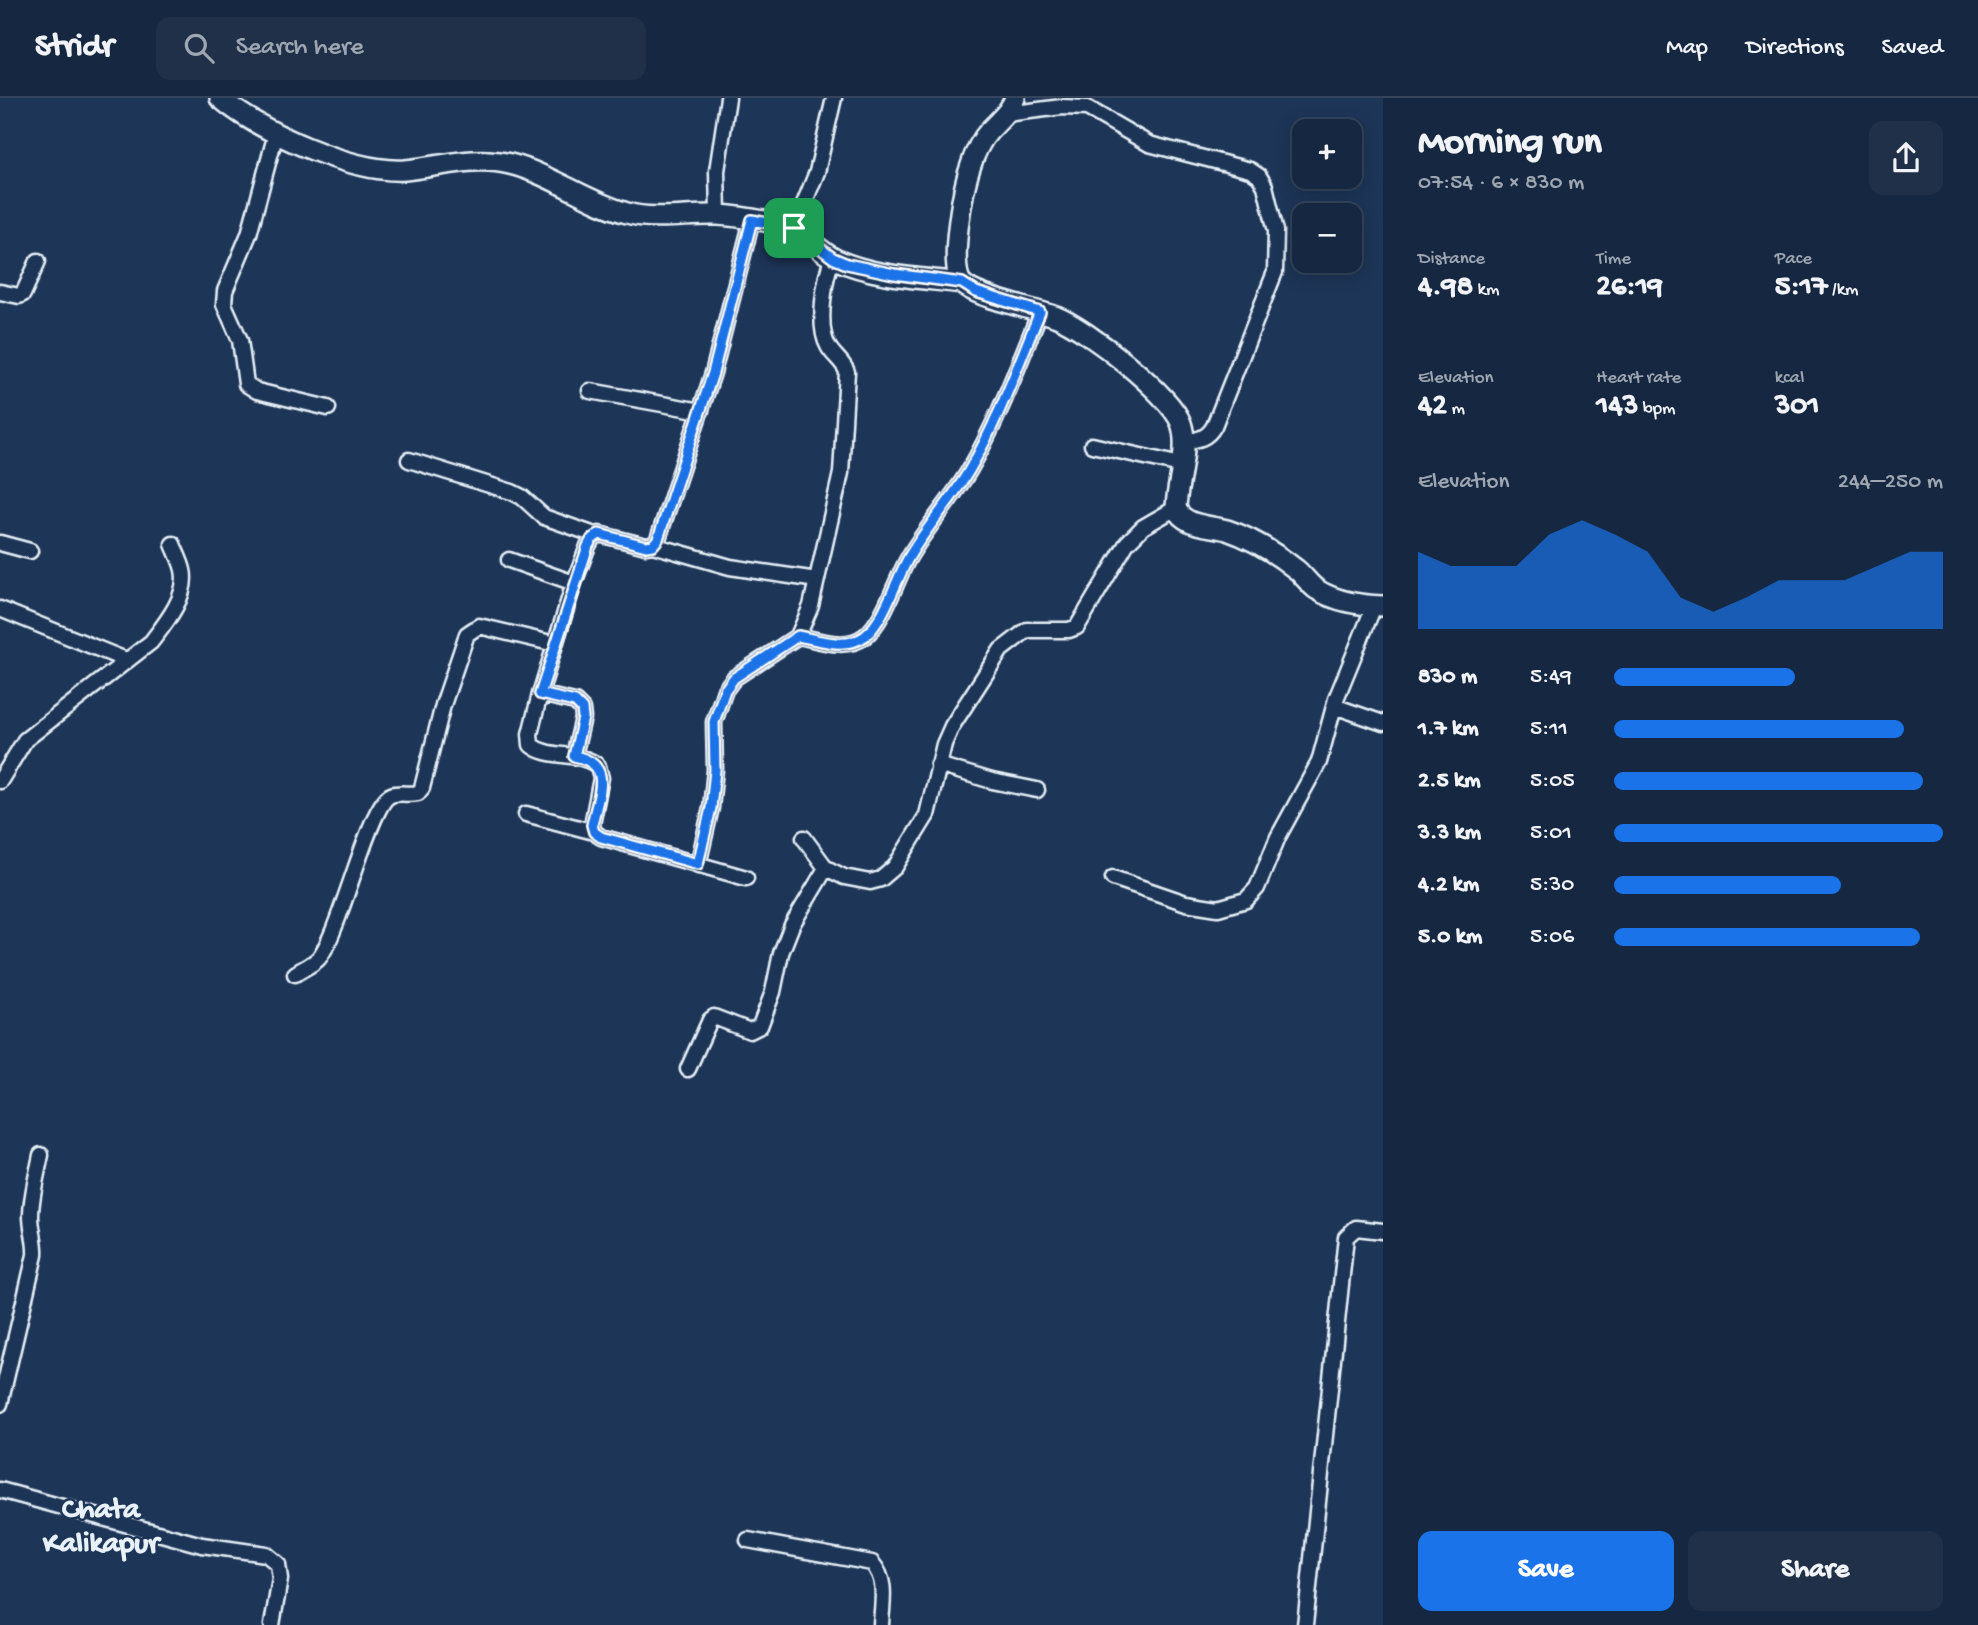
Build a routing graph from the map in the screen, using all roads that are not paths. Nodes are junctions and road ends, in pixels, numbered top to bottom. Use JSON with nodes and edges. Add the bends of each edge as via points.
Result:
{"nodes":[{"id":1,"x":220,"y":98,"type":"edge"},
{"id":2,"x":728,"y":98,"type":"edge"},
{"id":3,"x":834,"y":98,"type":"edge"},
{"id":4,"x":1011,"y":106,"type":"edge"},
{"id":5,"x":276,"y":133,"type":"junction"},
{"id":6,"x":718,"y":215,"type":"junction"},
{"id":7,"x":752,"y":220,"type":"junction"},
{"id":8,"x":794,"y":228,"type":"junction"},
{"id":9,"x":833,"y":258,"type":"junction"},
{"id":10,"x":38,"y":261,"type":"dead end"},
{"id":11,"x":962,"y":283,"type":"junction"},
{"id":12,"x":0,"y":292,"type":"edge"},
{"id":13,"x":1040,"y":312,"type":"junction"},
{"id":14,"x":590,"y":391,"type":"dead end"},
{"id":15,"x":328,"y":408,"type":"dead end"},
{"id":16,"x":701,"y":411,"type":"junction"},
{"id":17,"x":1184,"y":442,"type":"junction"},
{"id":18,"x":1092,"y":445,"type":"dead end"},
{"id":19,"x":408,"y":460,"type":"dead end"},
{"id":20,"x":1181,"y":465,"type":"junction"},
{"id":21,"x":1176,"y":508,"type":"junction"},
{"id":22,"x":595,"y":535,"type":"junction"},
{"id":23,"x":0,"y":543,"type":"edge"},
{"id":24,"x":173,"y":544,"type":"dead end"},
{"id":25,"x":653,"y":545,"type":"junction"},
{"id":26,"x":30,"y":551,"type":"dead end"},
{"id":27,"x":509,"y":560,"type":"dead end"},
{"id":28,"x":817,"y":580,"type":"junction"},
{"id":29,"x":574,"y":583,"type":"junction"},
{"id":30,"x":1378,"y":606,"type":"edge"},
{"id":31,"x":0,"y":609,"type":"edge"},
{"id":32,"x":798,"y":636,"type":"junction"},
{"id":33,"x":555,"y":644,"type":"junction"},
{"id":34,"x":126,"y":660,"type":"junction"},
{"id":35,"x":540,"y":694,"type":"junction"},
{"id":36,"x":1334,"y":706,"type":"junction"},
{"id":37,"x":1383,"y":723,"type":"edge"},
{"id":38,"x":574,"y":756,"type":"junction"},
{"id":39,"x":938,"y":765,"type":"junction"},
{"id":40,"x":0,"y":781,"type":"edge"},
{"id":41,"x":1037,"y":790,"type":"dead end"},
{"id":42,"x":526,"y":814,"type":"dead end"},
{"id":43,"x":594,"y":832,"type":"junction"},
{"id":44,"x":804,"y":838,"type":"dead end"},
{"id":45,"x":698,"y":864,"type":"junction"},
{"id":46,"x":827,"y":868,"type":"junction"},
{"id":47,"x":746,"y":878,"type":"dead end"},
{"id":48,"x":1113,"y":878,"type":"dead end"},
{"id":49,"x":295,"y":974,"type":"dead end"},
{"id":50,"x":688,"y":1069,"type":"dead end"},
{"id":51,"x":41,"y":1155,"type":"dead end"},
{"id":52,"x":1383,"y":1231,"type":"edge"},
{"id":53,"x":0,"y":1404,"type":"edge"},
{"id":54,"x":0,"y":1490,"type":"edge"},
{"id":55,"x":748,"y":1540,"type":"dead end"},
{"id":56,"x":272,"y":1625,"type":"edge"},
{"id":57,"x":881,"y":1625,"type":"edge"},
{"id":58,"x":1305,"y":1625,"type":"edge"}],
"edges":[{"from":1,"to":5,"type":"street"},
{"from":2,"to":6,"type":"street","via":[[717,171]]},
{"from":3,"to":8,"type":"street","via":[[817,172]]},
{"from":4,"to":11,"type":"street","via":[[977,147],[970,168],[957,252]]},
{"from":4,"to":17,"type":"street","via":[[1087,108],[1149,144],[1250,170],[1265,186],[1276,231],[1275,272],[1214,426],[1201,439]]},
{"from":5,"to":6,"type":"street","via":[[379,169],[484,160],[536,173],[628,213]]},
{"from":5,"to":15,"type":"street","via":[[249,234],[224,304],[240,340],[246,384],[257,391]]},
{"from":6,"to":7,"type":"street"},
{"from":7,"to":8,"type":"street"},
{"from":7,"to":16,"type":"street"},
{"from":8,"to":9,"type":"street"},
{"from":9,"to":11,"type":"street","via":[[866,269]]},
{"from":9,"to":28,"type":"street","via":[[824,287],[824,331],[829,348],[847,372],[841,473]]},
{"from":10,"to":12,"type":"street","via":[[23,294]]},
{"from":11,"to":13,"type":"street","via":[[976,292]]},
{"from":13,"to":17,"type":"street","via":[[1080,330],[1140,375],[1172,407]]},
{"from":13,"to":32,"type":"street","via":[[989,434],[953,498],[909,557],[875,626],[850,643]]},
{"from":14,"to":16,"type":"street"},
{"from":16,"to":25,"type":"street"},
{"from":17,"to":20,"type":"street"},
{"from":18,"to":20,"type":"street"},
{"from":19,"to":22,"type":"street","via":[[512,492],[544,517]]},
{"from":20,"to":21,"type":"street"},
{"from":21,"to":30,"type":"street","via":[[1184,519],[1228,531],[1278,557],[1333,598]]},
{"from":21,"to":39,"type":"street","via":[[1143,527],[1127,543],[1077,627],[1027,630],[1001,650],[952,726]]},
{"from":22,"to":25,"type":"street"},
{"from":22,"to":29,"type":"street"},
{"from":23,"to":26,"type":"street"},
{"from":24,"to":34,"type":"street","via":[[183,571],[182,590],[151,642]]},
{"from":25,"to":28,"type":"street","via":[[730,567]]},
{"from":27,"to":29,"type":"street"},
{"from":28,"to":32,"type":"street"},
{"from":29,"to":33,"type":"street"},
{"from":30,"to":36,"type":"street"},
{"from":31,"to":34,"type":"street"},
{"from":32,"to":45,"type":"street","via":[[734,678],[725,690],[714,722],[711,808]]},
{"from":33,"to":35,"type":"street"},
{"from":33,"to":49,"type":"street","via":[[479,626],[467,634],[422,788],[418,793],[385,799],[329,939],[318,958]]},
{"from":34,"to":40,"type":"street","via":[[25,740]]},
{"from":35,"to":38,"type":"street","via":[[575,702],[582,709]]},
{"from":35,"to":38,"type":"street","via":[[531,745],[539,751]]},
{"from":36,"to":37,"type":"street"},
{"from":36,"to":48,"type":"street","via":[[1314,773],[1257,888],[1246,900],[1203,907]]},
{"from":38,"to":43,"type":"street","via":[[598,766],[601,778]]},
{"from":39,"to":41,"type":"street"},
{"from":39,"to":46,"type":"street","via":[[927,815],[894,867],[870,882]]},
{"from":42,"to":43,"type":"street"},
{"from":43,"to":45,"type":"street"},
{"from":44,"to":46,"type":"street"},
{"from":45,"to":47,"type":"street"},
{"from":46,"to":50,"type":"street","via":[[792,925],[761,1026],[750,1031],[715,1017]]},
{"from":51,"to":53,"type":"street","via":[[31,1206],[35,1255]]},
{"from":52,"to":58,"type":"street","via":[[1356,1227],[1346,1237]]},
{"from":54,"to":56,"type":"street","via":[[202,1545],[266,1554],[279,1571]]},
{"from":55,"to":57,"type":"street","via":[[872,1563],[882,1573]]}]}
